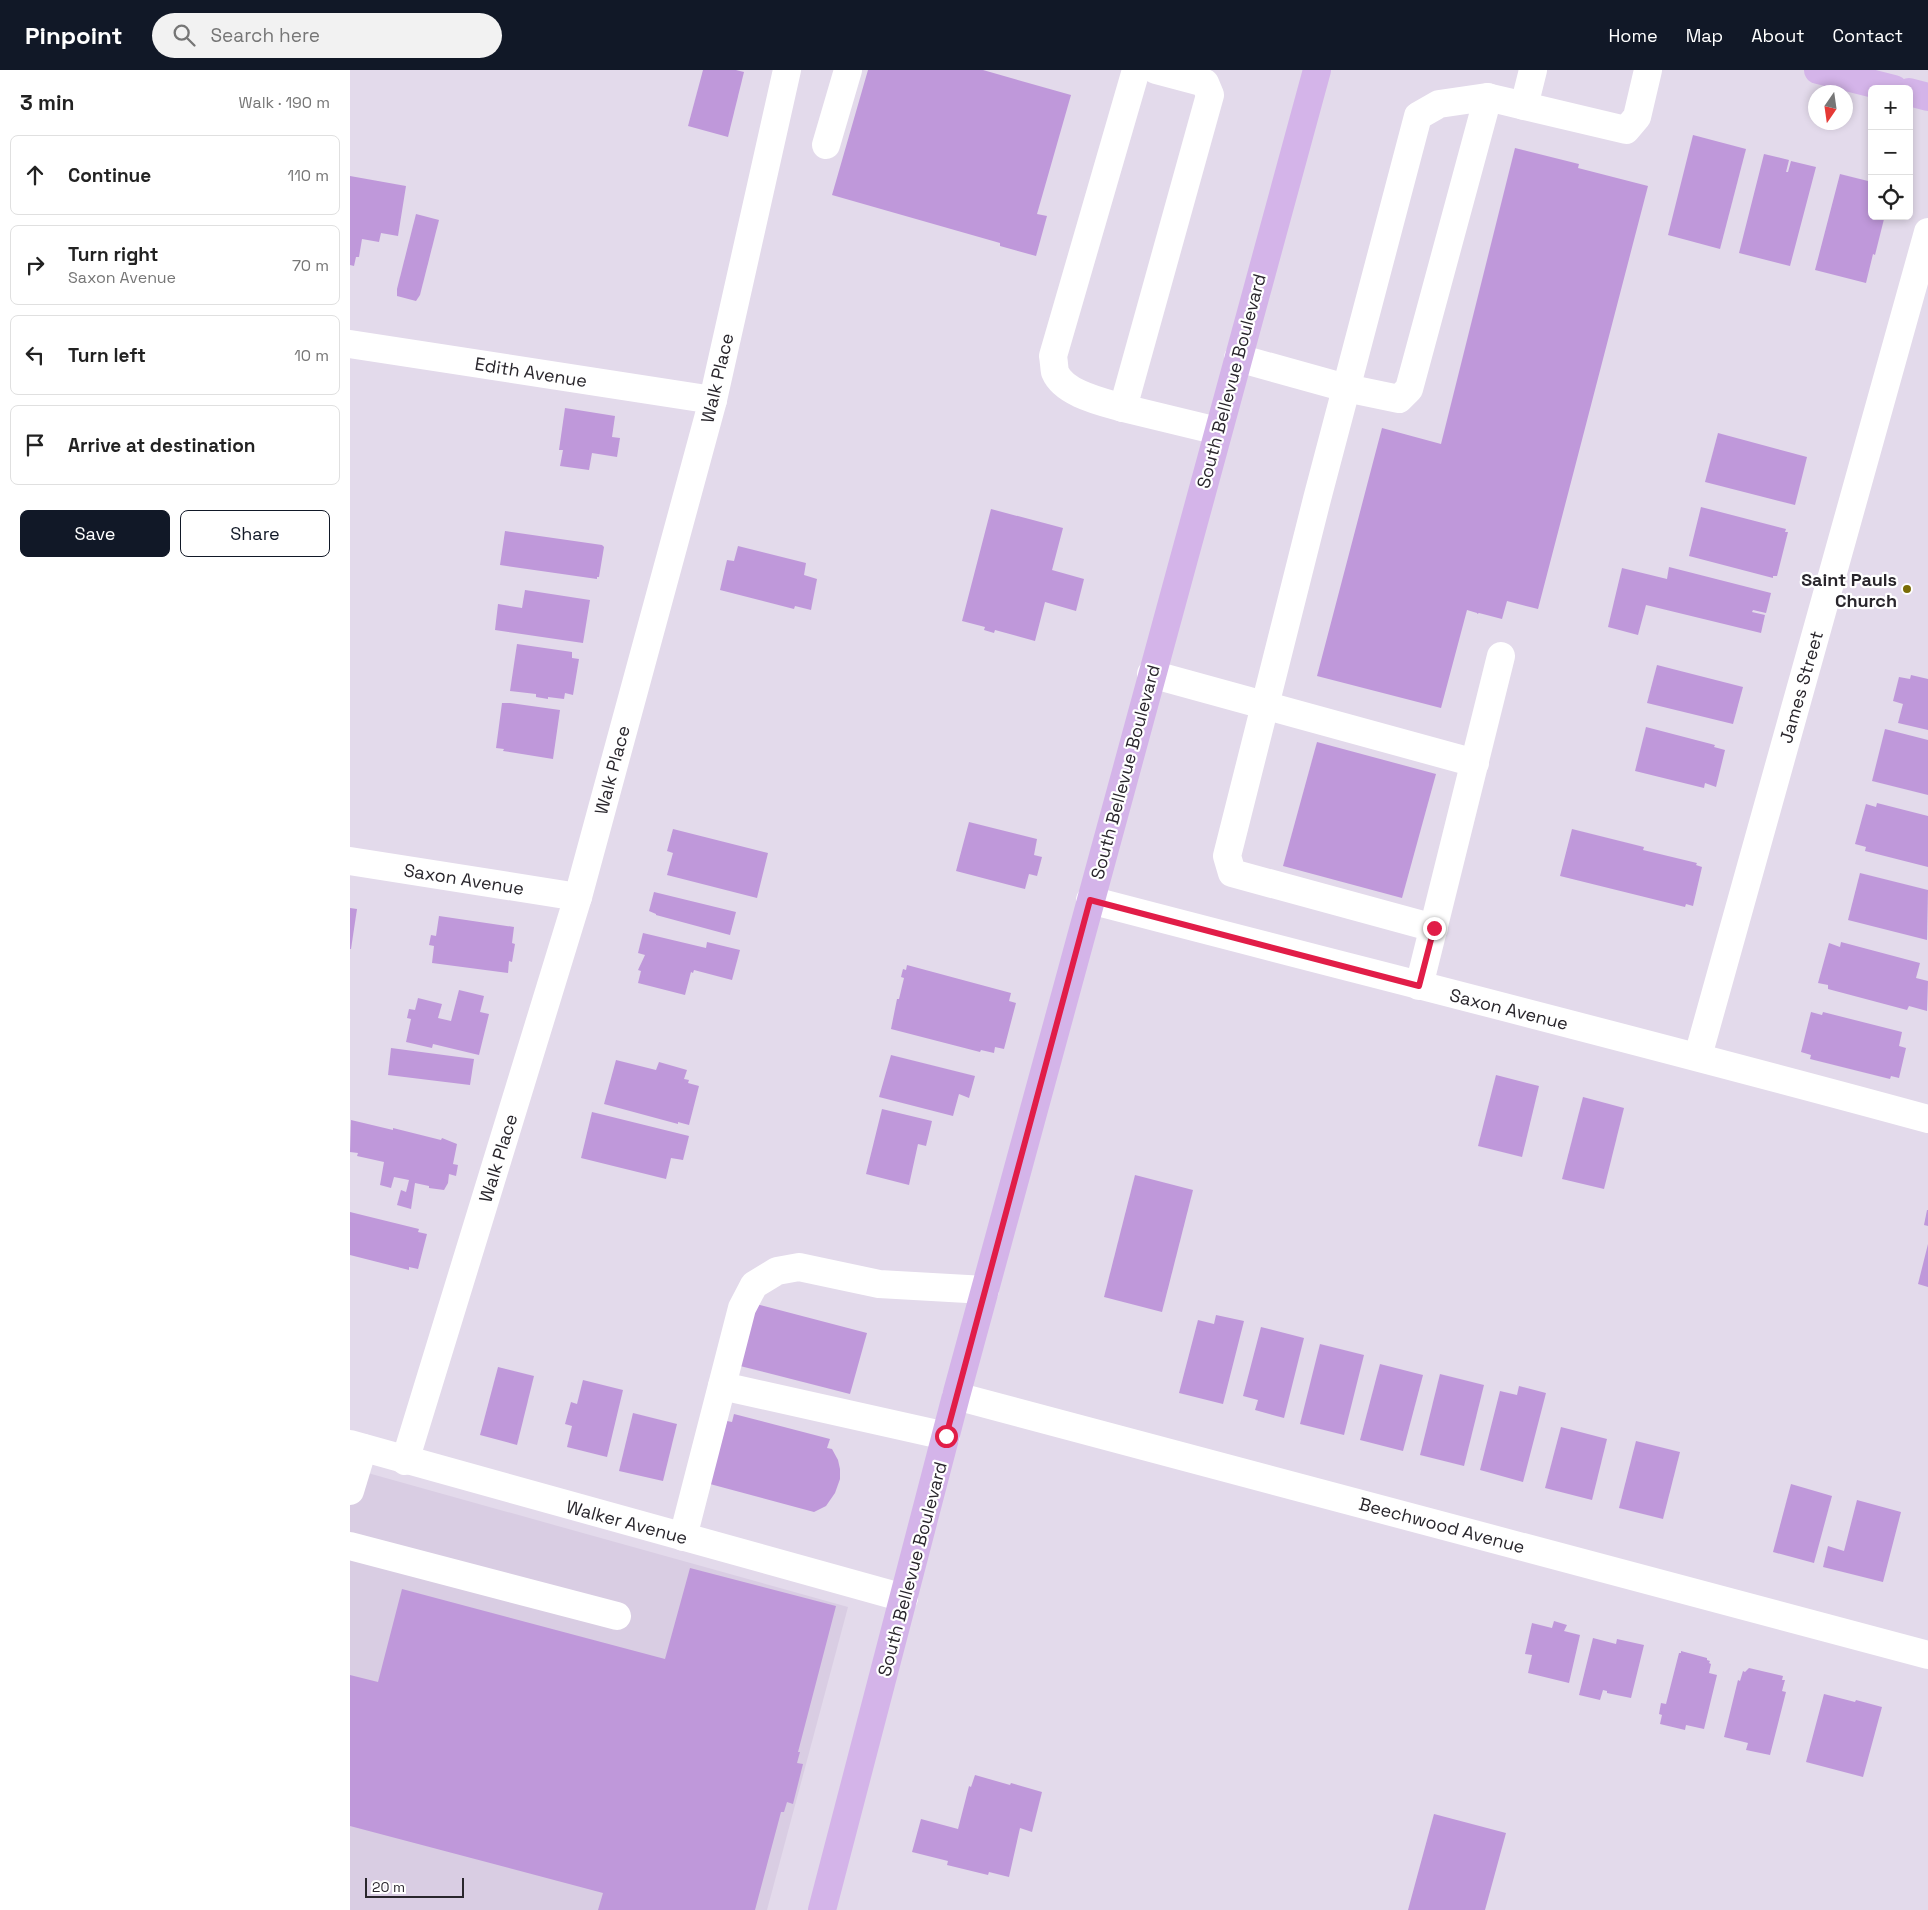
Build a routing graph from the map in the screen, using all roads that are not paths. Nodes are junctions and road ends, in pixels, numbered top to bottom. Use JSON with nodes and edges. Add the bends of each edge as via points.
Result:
{"nodes":[{"id":1,"x":787,"y":70,"type":"edge"},
{"id":2,"x":848,"y":70,"type":"edge"},
{"id":3,"x":1136,"y":70,"type":"edge"},
{"id":4,"x":1156,"y":70,"type":"edge"},
{"id":5,"x":1317,"y":70,"type":"edge"},
{"id":6,"x":1532,"y":70,"type":"edge"},
{"id":7,"x":1648,"y":70,"type":"edge"},
{"id":8,"x":1818,"y":70,"type":"edge"},
{"id":9,"x":1878,"y":85,"type":"edge"},
{"id":10,"x":1913,"y":93,"type":"edge"},
{"id":11,"x":1488,"y":97,"type":"junction"},
{"id":12,"x":1928,"y":97,"type":"edge"},
{"id":13,"x":1524,"y":106,"type":"junction"},
{"id":14,"x":826,"y":145,"type":"dead end"},
{"id":15,"x":1928,"y":232,"type":"edge"},
{"id":16,"x":350,"y":344,"type":"edge"},
{"id":17,"x":1238,"y":358,"type":"junction"},
{"id":18,"x":1346,"y":388,"type":"junction"},
{"id":19,"x":713,"y":400,"type":"junction"},
{"id":20,"x":1123,"y":408,"type":"junction"},
{"id":21,"x":1218,"y":430,"type":"junction"},
{"id":22,"x":1501,"y":656,"type":"dead end"},
{"id":23,"x":1151,"y":674,"type":"junction"},
{"id":24,"x":1264,"y":706,"type":"junction"},
{"id":25,"x":1475,"y":763,"type":"junction"},
{"id":26,"x":350,"y":861,"type":"edge"},
{"id":27,"x":578,"y":897,"type":"junction"},
{"id":28,"x":1090,"y":900,"type":"junction"},
{"id":29,"x":1434,"y":928,"type":"junction"},
{"id":30,"x":1419,"y":986,"type":"junction"},
{"id":31,"x":1698,"y":1056,"type":"junction"},
{"id":32,"x":1928,"y":1119,"type":"edge"},
{"id":33,"x":985,"y":1290,"type":"junction"},
{"id":34,"x":722,"y":1386,"type":"junction"},
{"id":35,"x":956,"y":1396,"type":"junction"},
{"id":36,"x":946,"y":1436,"type":"junction"},
{"id":37,"x":356,"y":1446,"type":"edge"},
{"id":38,"x":405,"y":1461,"type":"junction"},
{"id":39,"x":350,"y":1491,"type":"edge"},
{"id":40,"x":683,"y":1537,"type":"junction"},
{"id":41,"x":350,"y":1546,"type":"edge"},
{"id":42,"x":904,"y":1598,"type":"junction"},
{"id":43,"x":616,"y":1616,"type":"dead end"},
{"id":44,"x":1928,"y":1654,"type":"edge"},
{"id":45,"x":822,"y":1910,"type":"edge"}],
"edges":[{"from":1,"to":19,"type":"street","name":"Walk Place"},
{"from":2,"to":14,"type":"street"},
{"from":3,"to":20,"type":"street","via":[[1053,356],[1056,372],[1065,384],[1087,397]]},
{"from":4,"to":20,"type":"street","via":[[1204,83],[1210,95]]},
{"from":5,"to":17,"type":"main road","name":"South Bellevue Boulevard"},
{"from":6,"to":13,"type":"street"},
{"from":7,"to":13,"type":"street","via":[[1637,117],[1626,130]]},
{"from":8,"to":9,"type":"main road"},
{"from":10,"to":12,"type":"main road"},
{"from":11,"to":13,"type":"street"},
{"from":11,"to":18,"type":"street","via":[[1438,104],[1418,116]]},
{"from":11,"to":18,"type":"street","via":[[1409,389],[1399,399]]},
{"from":15,"to":31,"type":"street","name":"James Street"},
{"from":16,"to":19,"type":"street","name":"Edith Avenue"},
{"from":17,"to":18,"type":"street"},
{"from":17,"to":21,"type":"main road","name":"South Bellevue Boulevard"},
{"from":18,"to":24,"type":"street"},
{"from":19,"to":27,"type":"street","name":"Walk Place"},
{"from":20,"to":21,"type":"street"},
{"from":21,"to":23,"type":"main road","name":"South Bellevue Boulevard"},
{"from":22,"to":25,"type":"street"},
{"from":23,"to":24,"type":"street"},
{"from":23,"to":28,"type":"main road","name":"South Bellevue Boulevard"},
{"from":24,"to":25,"type":"street"},
{"from":24,"to":29,"type":"street","via":[[1227,856],[1232,873]]},
{"from":25,"to":29,"type":"street"},
{"from":26,"to":27,"type":"street","name":"Saxon Avenue"},
{"from":27,"to":38,"type":"street","name":"Walk Place"},
{"from":28,"to":30,"type":"street","name":"Saxon Avenue"},
{"from":28,"to":33,"type":"main road","name":"South Bellevue Boulevard"},
{"from":29,"to":30,"type":"street"},
{"from":30,"to":31,"type":"street","name":"Saxon Avenue"},
{"from":31,"to":32,"type":"street","name":"Saxon Avenue"},
{"from":33,"to":34,"type":"street","via":[[879,1284],[799,1267],[777,1271],[754,1285],[742,1308]]},
{"from":33,"to":35,"type":"main road","name":"South Bellevue Boulevard"},
{"from":34,"to":36,"type":"street"},
{"from":34,"to":40,"type":"street"},
{"from":35,"to":36,"type":"main road","name":"South Bellevue Boulevard"},
{"from":35,"to":44,"type":"street","name":"Beechwood Avenue"},
{"from":36,"to":42,"type":"main road","name":"South Bellevue Boulevard"},
{"from":37,"to":38,"type":"street","name":"Walker Avenue"},
{"from":37,"to":39,"type":"street"},
{"from":38,"to":40,"type":"street","name":"Walker Avenue"},
{"from":40,"to":42,"type":"street","name":"Walker Avenue"},
{"from":41,"to":43,"type":"street"},
{"from":42,"to":45,"type":"main road","name":"South Bellevue Boulevard"}]}
